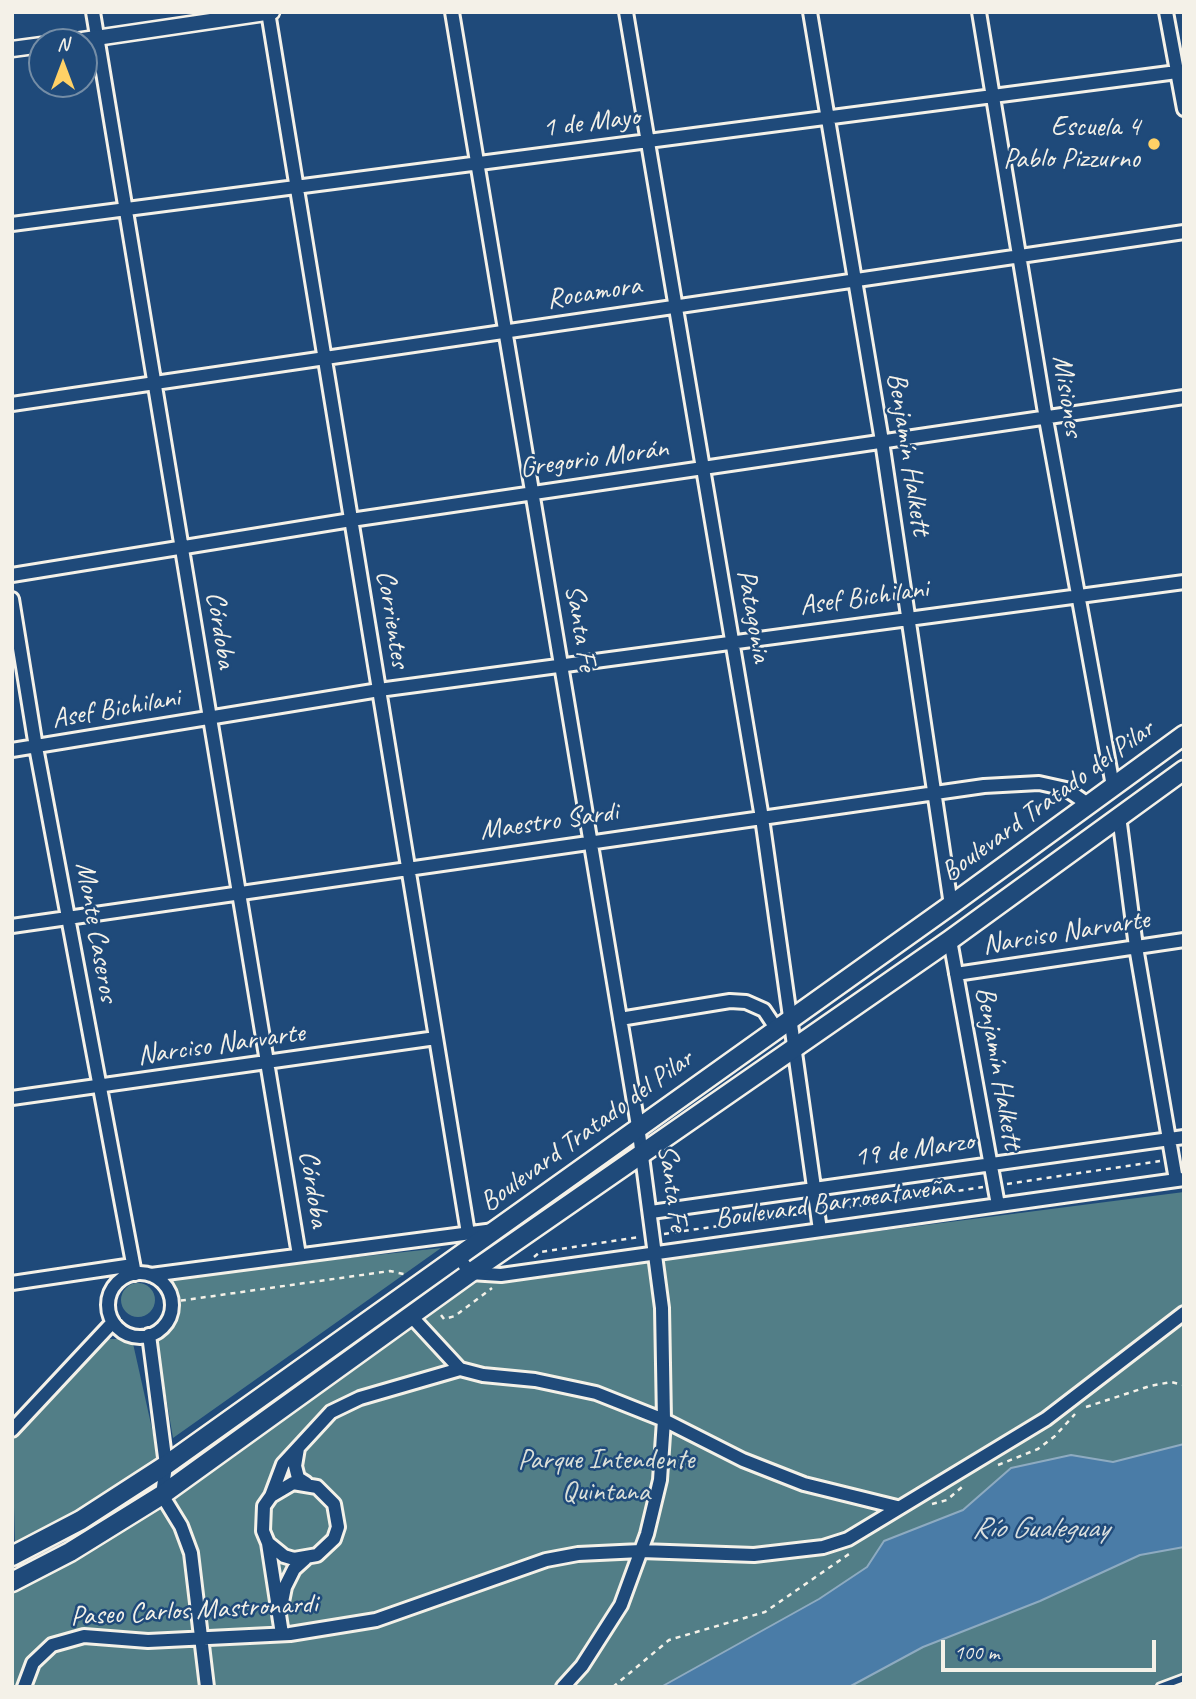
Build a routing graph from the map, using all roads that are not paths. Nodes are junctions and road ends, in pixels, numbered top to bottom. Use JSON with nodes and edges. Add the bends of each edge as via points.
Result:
{"nodes":[{"id":1,"x":269,"y":12,"type":"edge"},
{"id":2,"x":452,"y":12,"type":"edge"},
{"id":3,"x":626,"y":12,"type":"edge"},
{"id":4,"x":810,"y":12,"type":"edge"},
{"id":5,"x":979,"y":12,"type":"edge"},
{"id":6,"x":1166,"y":12,"type":"edge"},
{"id":7,"x":98,"y":39,"type":"edge"},
{"id":8,"x":98,"y":45,"type":"edge"},
{"id":9,"x":1177,"y":72,"type":"junction"},
{"id":10,"x":993,"y":96,"type":"junction"},
{"id":11,"x":1184,"y":108,"type":"edge"},
{"id":12,"x":826,"y":118,"type":"junction"},
{"id":13,"x":648,"y":141,"type":"junction"},
{"id":14,"x":477,"y":163,"type":"junction"},
{"id":15,"x":296,"y":187,"type":"junction"},
{"id":16,"x":125,"y":209,"type":"junction"},
{"id":17,"x":12,"y":224,"type":"edge"},
{"id":18,"x":1184,"y":232,"type":"edge"},
{"id":19,"x":1019,"y":255,"type":"junction"},
{"id":20,"x":854,"y":279,"type":"junction"},
{"id":21,"x":675,"y":305,"type":"junction"},
{"id":22,"x":505,"y":331,"type":"junction"},
{"id":23,"x":324,"y":358,"type":"junction"},
{"id":24,"x":154,"y":383,"type":"junction"},
{"id":25,"x":1184,"y":397,"type":"edge"},
{"id":26,"x":12,"y":404,"type":"edge"},
{"id":27,"x":1046,"y":419,"type":"junction"},
{"id":28,"x":882,"y":441,"type":"junction"},
{"id":29,"x":703,"y":467,"type":"junction"},
{"id":30,"x":532,"y":492,"type":"junction"},
{"id":31,"x":351,"y":520,"type":"junction"},
{"id":32,"x":181,"y":548,"type":"junction"},
{"id":33,"x":12,"y":575,"type":"edge"},
{"id":34,"x":1184,"y":582,"type":"edge"},
{"id":35,"x":1077,"y":596,"type":"junction"},
{"id":36,"x":12,"y":598,"type":"edge"},
{"id":37,"x":908,"y":617,"type":"junction"},
{"id":38,"x":732,"y":641,"type":"junction"},
{"id":39,"x":561,"y":665,"type":"junction"},
{"id":40,"x":379,"y":690,"type":"junction"},
{"id":41,"x":209,"y":718,"type":"junction"},
{"id":42,"x":1184,"y":735,"type":"edge"},
{"id":43,"x":36,"y":747,"type":"junction"},
{"id":44,"x":12,"y":750,"type":"edge"},
{"id":45,"x":1184,"y":769,"type":"edge"},
{"id":46,"x":1113,"y":786,"type":"junction"},
{"id":47,"x":933,"y":793,"type":"junction"},
{"id":48,"x":1089,"y":805,"type":"junction"},
{"id":49,"x":1119,"y":816,"type":"junction"},
{"id":50,"x":762,"y":818,"type":"junction"},
{"id":51,"x":590,"y":841,"type":"junction"},
{"id":52,"x":408,"y":867,"type":"junction"},
{"id":53,"x":239,"y":893,"type":"junction"},
{"id":54,"x":951,"y":905,"type":"junction"},
{"id":55,"x":69,"y":919,"type":"junction"},
{"id":56,"x":12,"y":926,"type":"edge"},
{"id":57,"x":950,"y":940,"type":"junction"},
{"id":58,"x":1184,"y":940,"type":"edge"},
{"id":59,"x":1136,"y":947,"type":"junction"},
{"id":60,"x":956,"y":974,"type":"junction"},
{"id":61,"x":620,"y":1019,"type":"junction"},
{"id":62,"x":783,"y":1022,"type":"junction"},
{"id":63,"x":436,"y":1038,"type":"junction"},
{"id":64,"x":794,"y":1046,"type":"junction"},
{"id":65,"x":267,"y":1063,"type":"junction"},
{"id":66,"x":99,"y":1086,"type":"junction"},
{"id":67,"x":12,"y":1098,"type":"edge"},
{"id":68,"x":638,"y":1126,"type":"junction"},
{"id":69,"x":1184,"y":1137,"type":"edge"},
{"id":70,"x":1170,"y":1139,"type":"junction"},
{"id":71,"x":642,"y":1151,"type":"junction"},
{"id":72,"x":990,"y":1164,"type":"junction"},
{"id":73,"x":1180,"y":1179,"type":"edge"},
{"id":74,"x":561,"y":1181,"type":"junction"},
{"id":75,"x":815,"y":1189,"type":"junction"},
{"id":76,"x":576,"y":1198,"type":"junction"},
{"id":77,"x":998,"y":1205,"type":"junction"},
{"id":78,"x":651,"y":1212,"type":"junction"},
{"id":79,"x":495,"y":1230,"type":"junction"},
{"id":80,"x":820,"y":1230,"type":"junction"},
{"id":81,"x":468,"y":1233,"type":"junction"},
{"id":82,"x":657,"y":1253,"type":"junction"},
{"id":83,"x":299,"y":1255,"type":"junction"},
{"id":84,"x":458,"y":1256,"type":"junction"},
{"id":85,"x":134,"y":1269,"type":"junction"},
{"id":86,"x":470,"y":1273,"type":"junction"},
{"id":87,"x":151,"y":1275,"type":"junction"},
{"id":88,"x":12,"y":1283,"type":"edge"},
{"id":89,"x":397,"y":1299,"type":"junction"},
{"id":90,"x":1184,"y":1313,"type":"edge"},
{"id":91,"x":411,"y":1316,"type":"junction"},
{"id":92,"x":113,"y":1322,"type":"junction"},
{"id":93,"x":149,"y":1335,"type":"junction"},
{"id":94,"x":460,"y":1369,"type":"junction"},
{"id":95,"x":664,"y":1420,"type":"junction"},
{"id":96,"x":12,"y":1430,"type":"edge"},
{"id":97,"x":298,"y":1447,"type":"junction"},
{"id":98,"x":166,"y":1465,"type":"junction"},
{"id":99,"x":306,"y":1483,"type":"junction"},
{"id":100,"x":162,"y":1495,"type":"junction"},
{"id":101,"x":271,"y":1496,"type":"junction"},
{"id":102,"x":897,"y":1507,"type":"junction"},
{"id":103,"x":268,"y":1542,"type":"junction"},
{"id":104,"x":641,"y":1551,"type":"junction"},
{"id":105,"x":12,"y":1556,"type":"edge"},
{"id":106,"x":305,"y":1559,"type":"junction"},
{"id":107,"x":12,"y":1582,"type":"edge"},
{"id":108,"x":280,"y":1618,"type":"junction"},
{"id":109,"x":282,"y":1634,"type":"junction"},
{"id":110,"x":201,"y":1638,"type":"junction"},
{"id":111,"x":1184,"y":1678,"type":"edge"},
{"id":112,"x":24,"y":1687,"type":"edge"},
{"id":113,"x":207,"y":1687,"type":"edge"},
{"id":114,"x":564,"y":1687,"type":"edge"},
{"id":115,"x":1160,"y":1687,"type":"edge"}],
"edges":[{"from":1,"to":7,"type":"street"},
{"from":1,"to":15,"type":"street","name":"Corrientes"},
{"from":2,"to":14,"type":"street","name":"Santa Fe"},
{"from":3,"to":13,"type":"street","name":"Patagonia"},
{"from":4,"to":12,"type":"street","name":"Benjamín Halkett"},
{"from":5,"to":10,"type":"street","name":"Misiones"},
{"from":6,"to":9,"type":"street"},
{"from":8,"to":16,"type":"street","name":"Córdoba"},
{"from":9,"to":10,"type":"street","name":"1 de Mayo"},
{"from":9,"to":11,"type":"street"},
{"from":10,"to":12,"type":"street","name":"1 de Mayo"},
{"from":10,"to":19,"type":"street","name":"Misiones"},
{"from":12,"to":13,"type":"street","name":"1 de Mayo"},
{"from":12,"to":20,"type":"street","name":"Benjamín Halkett"},
{"from":13,"to":14,"type":"street","name":"1 de Mayo"},
{"from":13,"to":21,"type":"street","name":"Patagonia"},
{"from":14,"to":15,"type":"street","name":"1 de Mayo"},
{"from":14,"to":22,"type":"street","name":"Santa Fe"},
{"from":15,"to":16,"type":"street","name":"1 de Mayo"},
{"from":15,"to":23,"type":"street","name":"Corrientes"},
{"from":16,"to":17,"type":"street","name":"1 de Mayo"},
{"from":16,"to":24,"type":"street","name":"Córdoba"},
{"from":18,"to":19,"type":"street","name":"Rocamora"},
{"from":19,"to":20,"type":"street","name":"Rocamora"},
{"from":19,"to":27,"type":"street","name":"Misiones"},
{"from":20,"to":21,"type":"street","name":"Rocamora"},
{"from":20,"to":28,"type":"street","name":"Benjamín Halkett"},
{"from":21,"to":22,"type":"street","name":"Rocamora"},
{"from":21,"to":29,"type":"street","name":"Patagonia"},
{"from":22,"to":23,"type":"street","name":"Rocamora"},
{"from":22,"to":30,"type":"street","name":"Santa Fe"},
{"from":23,"to":24,"type":"street","name":"Rocamora"},
{"from":23,"to":31,"type":"street","name":"Corrientes"},
{"from":24,"to":26,"type":"street","name":"Rocamora"},
{"from":24,"to":32,"type":"street","name":"Córdoba"},
{"from":25,"to":27,"type":"street","name":"Gregorio Morán"},
{"from":27,"to":28,"type":"street","name":"Gregorio Morán"},
{"from":27,"to":35,"type":"street","name":"Misiones"},
{"from":28,"to":29,"type":"street","name":"Gregorio Morán"},
{"from":28,"to":37,"type":"street","name":"Benjamín Halkett"},
{"from":29,"to":30,"type":"street","name":"Gregorio Morán"},
{"from":29,"to":38,"type":"street","name":"Patagonia"},
{"from":30,"to":31,"type":"street","name":"Gregorio Morán"},
{"from":30,"to":39,"type":"street","name":"Santa Fe"},
{"from":31,"to":32,"type":"street","name":"Gregorio Morán"},
{"from":31,"to":40,"type":"street","name":"Corrientes"},
{"from":32,"to":33,"type":"street","name":"Gregorio Morán"},
{"from":32,"to":41,"type":"street","name":"Córdoba"},
{"from":34,"to":35,"type":"street","name":"Asef Bichilani"},
{"from":35,"to":37,"type":"street","name":"Asef Bichilani"},
{"from":35,"to":46,"type":"street","name":"Misiones"},
{"from":36,"to":43,"type":"street","name":"Monte Caseros"},
{"from":37,"to":38,"type":"street","name":"Asef Bichilani"},
{"from":37,"to":47,"type":"street","name":"Benjamín Halkett"},
{"from":38,"to":39,"type":"street","name":"Asef Bichilani"},
{"from":38,"to":50,"type":"street","name":"Patagonia"},
{"from":39,"to":40,"type":"street","name":"Asef Bichilani"},
{"from":39,"to":51,"type":"street","name":"Santa Fe"},
{"from":40,"to":41,"type":"street","name":"Asef Bichilani"},
{"from":40,"to":52,"type":"street","name":"Corrientes"},
{"from":41,"to":43,"type":"street","name":"Asef Bichilani"},
{"from":41,"to":53,"type":"street","name":"Córdoba"},
{"from":42,"to":46,"type":"main road","name":"Boulevard Tratado del Pilar"},
{"from":43,"to":44,"type":"street","name":"Asef Bichilani"},
{"from":43,"to":55,"type":"street","name":"Monte Caseros"},
{"from":45,"to":49,"type":"main road","name":"Boulevard Tratado del Pilar"},
{"from":46,"to":48,"type":"main road","name":"Boulevard Tratado del Pilar"},
{"from":47,"to":48,"type":"street","name":"Maestro Sardi","via":[[1039,783],[1066,789]]},
{"from":47,"to":50,"type":"street","name":"Maestro Sardi"},
{"from":47,"to":54,"type":"street","name":"Benjamín Halkett"},
{"from":48,"to":54,"type":"main road","name":"Boulevard Tratado del Pilar"},
{"from":49,"to":57,"type":"main road","name":"Boulevard Tratado del Pilar"},
{"from":49,"to":59,"type":"street"},
{"from":50,"to":51,"type":"street","name":"Maestro Sardi"},
{"from":50,"to":62,"type":"street","name":"Patagonia"},
{"from":51,"to":52,"type":"street","name":"Maestro Sardi"},
{"from":51,"to":61,"type":"street","name":"Santa Fe"},
{"from":52,"to":53,"type":"street","name":"Maestro Sardi"},
{"from":52,"to":63,"type":"street","name":"Corrientes"},
{"from":53,"to":55,"type":"street","name":"Maestro Sardi"},
{"from":53,"to":65,"type":"street","name":"Córdoba"},
{"from":54,"to":62,"type":"main road","name":"Boulevard Tratado del Pilar"},
{"from":55,"to":56,"type":"street","name":"Maestro Sardi"},
{"from":55,"to":66,"type":"street","name":"Monte Caseros"},
{"from":57,"to":60,"type":"street","name":"Benjamín Halkett"},
{"from":57,"to":64,"type":"main road","name":"Boulevard Tratado del Pilar"},
{"from":58,"to":59,"type":"street","name":"Narciso Narvarte"},
{"from":59,"to":60,"type":"street","name":"Narciso Narvarte"},
{"from":59,"to":70,"type":"street"},
{"from":60,"to":72,"type":"street","name":"Benjamín Halkett"},
{"from":61,"to":62,"type":"street","via":[[730,1001],[746,1002]]},
{"from":61,"to":68,"type":"street","name":"Santa Fe"},
{"from":62,"to":64,"type":"street","name":"Patagonia"},
{"from":62,"to":68,"type":"main road","name":"Boulevard Tratado del Pilar"},
{"from":63,"to":65,"type":"street","name":"Narciso Narvarte"},
{"from":63,"to":81,"type":"street","name":"Corrientes"},
{"from":64,"to":71,"type":"main road","name":"Boulevard Tratado del Pilar"},
{"from":64,"to":75,"type":"street","name":"Patagonia"},
{"from":65,"to":66,"type":"street","name":"Narciso Narvarte"},
{"from":65,"to":83,"type":"street","name":"Córdoba"},
{"from":66,"to":67,"type":"street","name":"Narciso Narvarte"},
{"from":66,"to":85,"type":"street","name":"Monte Caseros"},
{"from":68,"to":71,"type":"street","name":"Santa Fe"},
{"from":68,"to":74,"type":"main road","name":"Boulevard Tratado del Pilar"},
{"from":69,"to":70,"type":"street","name":"19 de Marzo"},
{"from":70,"to":72,"type":"street","name":"19 de Marzo"},
{"from":70,"to":73,"type":"street"},
{"from":71,"to":76,"type":"main road","name":"Boulevard Tratado del Pilar"},
{"from":71,"to":78,"type":"street","name":"Santa Fe"},
{"from":72,"to":75,"type":"street","name":"19 de Marzo"},
{"from":72,"to":77,"type":"street","name":"Benjamín Halkett"},
{"from":73,"to":77,"type":"street","name":"Boulevard Barroeataveña"},
{"from":74,"to":76,"type":"main road"},
{"from":74,"to":79,"type":"main road","name":"Boulevard Tratado del Pilar"},
{"from":75,"to":78,"type":"street","name":"19 de Marzo"},
{"from":75,"to":80,"type":"street","name":"Patagonia"},
{"from":76,"to":86,"type":"main road","name":"Boulevard Tratado del Pilar"},
{"from":77,"to":80,"type":"street","name":"Boulevard Barroeataveña"},
{"from":78,"to":82,"type":"street","name":"Santa Fe"},
{"from":79,"to":81,"type":"street"},
{"from":79,"to":84,"type":"main road","name":"Boulevard Tratado del Pilar"},
{"from":80,"to":82,"type":"street","name":"Boulevard Barroeataveña"},
{"from":81,"to":83,"type":"street"},
{"from":82,"to":86,"type":"street","name":"Boulevard Barroeataveña","via":[[501,1275]]},
{"from":82,"to":95,"type":"street","name":"Santa Fe"},
{"from":83,"to":87,"type":"street"},
{"from":84,"to":86,"type":"street"},
{"from":84,"to":89,"type":"main road","name":"Boulevard Tratado del Pilar"},
{"from":85,"to":87,"type":"street"},
{"from":85,"to":88,"type":"street"},
{"from":85,"to":92,"type":"street","via":[[110,1292]]},
{"from":86,"to":91,"type":"main road","name":"Boulevard Tratado del Pilar"},
{"from":87,"to":93,"type":"street","via":[[164,1285],[171,1304],[164,1326]]},
{"from":89,"to":91,"type":"main road"},
{"from":89,"to":98,"type":"main road","name":"Boulevard Tratado del Pilar"},
{"from":90,"to":102,"type":"street","name":"Paseo Carlos Mastronardi","via":[[1046,1419]]},
{"from":91,"to":94,"type":"street"},
{"from":91,"to":100,"type":"main road","name":"Boulevard Tratado del Pilar"},
{"from":92,"to":93,"type":"street","via":[[131,1335]]},
{"from":92,"to":96,"type":"street"},
{"from":93,"to":98,"type":"street"},
{"from":94,"to":95,"type":"street","via":[[596,1393]]},
{"from":94,"to":97,"type":"street","via":[[360,1398],[318,1424]]},
{"from":95,"to":102,"type":"street","via":[[743,1460],[804,1484]]},
{"from":95,"to":104,"type":"street","name":"Santa Fe","via":[[660,1480]]},
{"from":97,"to":99,"type":"street","via":[[295,1466],[298,1478]]},
{"from":97,"to":101,"type":"street","via":[[283,1464]]},
{"from":98,"to":100,"type":"street"},
{"from":98,"to":105,"type":"main road","name":"Boulevard Tratado del Pilar","via":[[81,1520]]},
{"from":99,"to":101,"type":"street","via":[[281,1488]]},
{"from":99,"to":106,"type":"street","via":[[327,1494],[338,1515],[334,1539]]},
{"from":100,"to":107,"type":"main road","name":"Boulevard Tratado del Pilar"},
{"from":100,"to":110,"type":"street","via":[[191,1553]]},
{"from":101,"to":103,"type":"street","via":[[262,1519]]},
{"from":102,"to":104,"type":"street","name":"Paseo Carlos Mastronardi","via":[[848,1539],[823,1547],[754,1555]]},
{"from":103,"to":106,"type":"street","via":[[284,1556]]},
{"from":103,"to":108,"type":"street"},
{"from":104,"to":109,"type":"street","name":"Paseo Carlos Mastronardi","via":[[546,1560],[376,1620]]},
{"from":104,"to":114,"type":"street","via":[[621,1605]]},
{"from":106,"to":108,"type":"street","via":[[285,1587]]},
{"from":108,"to":109,"type":"street"},
{"from":109,"to":110,"type":"street","name":"Paseo Carlos Mastronardi"},
{"from":110,"to":112,"type":"street","name":"Paseo Carlos Mastronardi","via":[[148,1641],[84,1636],[52,1645],[33,1663]]},
{"from":110,"to":113,"type":"street"},
{"from":111,"to":115,"type":"lane"}]}
